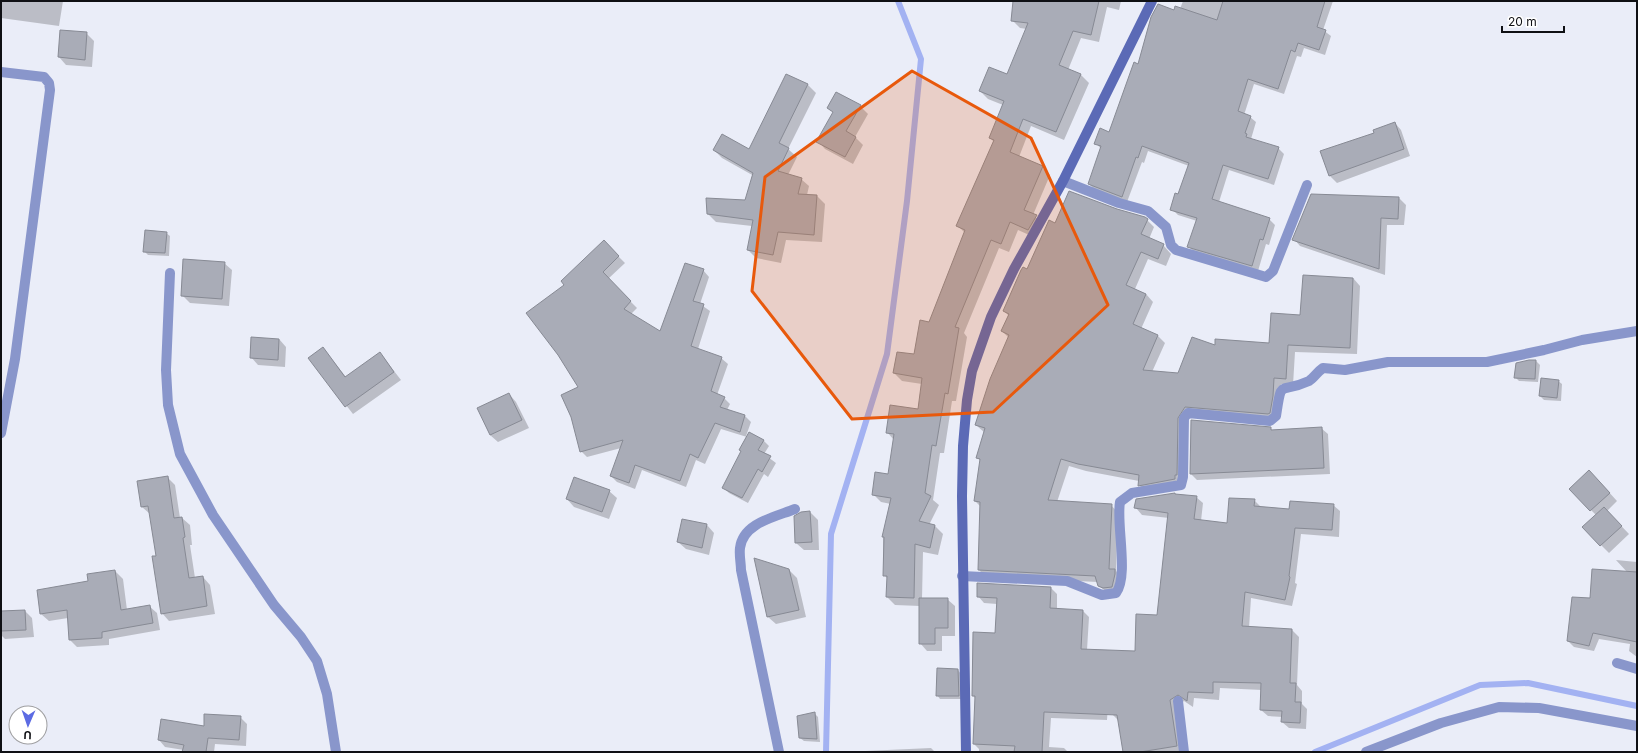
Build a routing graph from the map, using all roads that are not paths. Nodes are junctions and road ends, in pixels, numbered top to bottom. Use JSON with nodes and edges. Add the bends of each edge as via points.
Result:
{"nodes":[{"id":1,"x":1152,"y":1,"type":"edge"},
{"id":2,"x":1,"y":72,"type":"edge"},
{"id":3,"x":1062,"y":181,"type":"junction"},
{"id":4,"x":1307,"y":185,"type":"dead end"},
{"id":5,"x":170,"y":273,"type":"dead end"},
{"id":6,"x":1637,"y":331,"type":"edge"},
{"id":7,"x":1,"y":433,"type":"edge"},
{"id":8,"x":794,"y":509,"type":"dead end"},
{"id":9,"x":962,"y":576,"type":"junction"},
{"id":10,"x":1617,"y":663,"type":"dead end"},
{"id":11,"x":1637,"y":669,"type":"edge"},
{"id":12,"x":1178,"y":701,"type":"dead end"},
{"id":13,"x":1637,"y":726,"type":"edge"},
{"id":14,"x":336,"y":752,"type":"edge"},
{"id":15,"x":779,"y":752,"type":"edge"},
{"id":16,"x":966,"y":752,"type":"edge"},
{"id":17,"x":1184,"y":752,"type":"edge"},
{"id":18,"x":1366,"y":752,"type":"edge"}],
"edges":[{"from":1,"to":3,"type":"main road"},
{"from":2,"to":7,"type":"street","via":[[44,77],[50,90],[15,359]]},
{"from":3,"to":4,"type":"street","via":[[1148,211],[1166,227],[1171,245],[1176,250],[1266,277],[1274,271]]},
{"from":3,"to":9,"type":"main road","via":[[990,318],[972,371],[963,446]]},
{"from":5,"to":14,"type":"street","via":[[166,370],[168,405],[180,454],[213,515],[274,605],[317,662],[327,694]]},
{"from":6,"to":9,"type":"street","via":[[1582,340],[1487,362],[1388,362],[1346,370],[1323,368],[1307,381],[1281,389],[1278,393],[1276,416],[1270,421],[1188,413],[1184,418],[1181,485],[1132,493],[1119,503],[1121,569],[1120,587],[1116,594],[1102,595],[1067,581]]},
{"from":8,"to":15,"type":"street","via":[[754,527],[745,535],[740,549],[741,570]]},
{"from":9,"to":16,"type":"main road"},
{"from":10,"to":11,"type":"street"},
{"from":12,"to":17,"type":"street"},
{"from":13,"to":18,"type":"street","via":[[1539,708],[1499,707],[1441,723]]}]}
